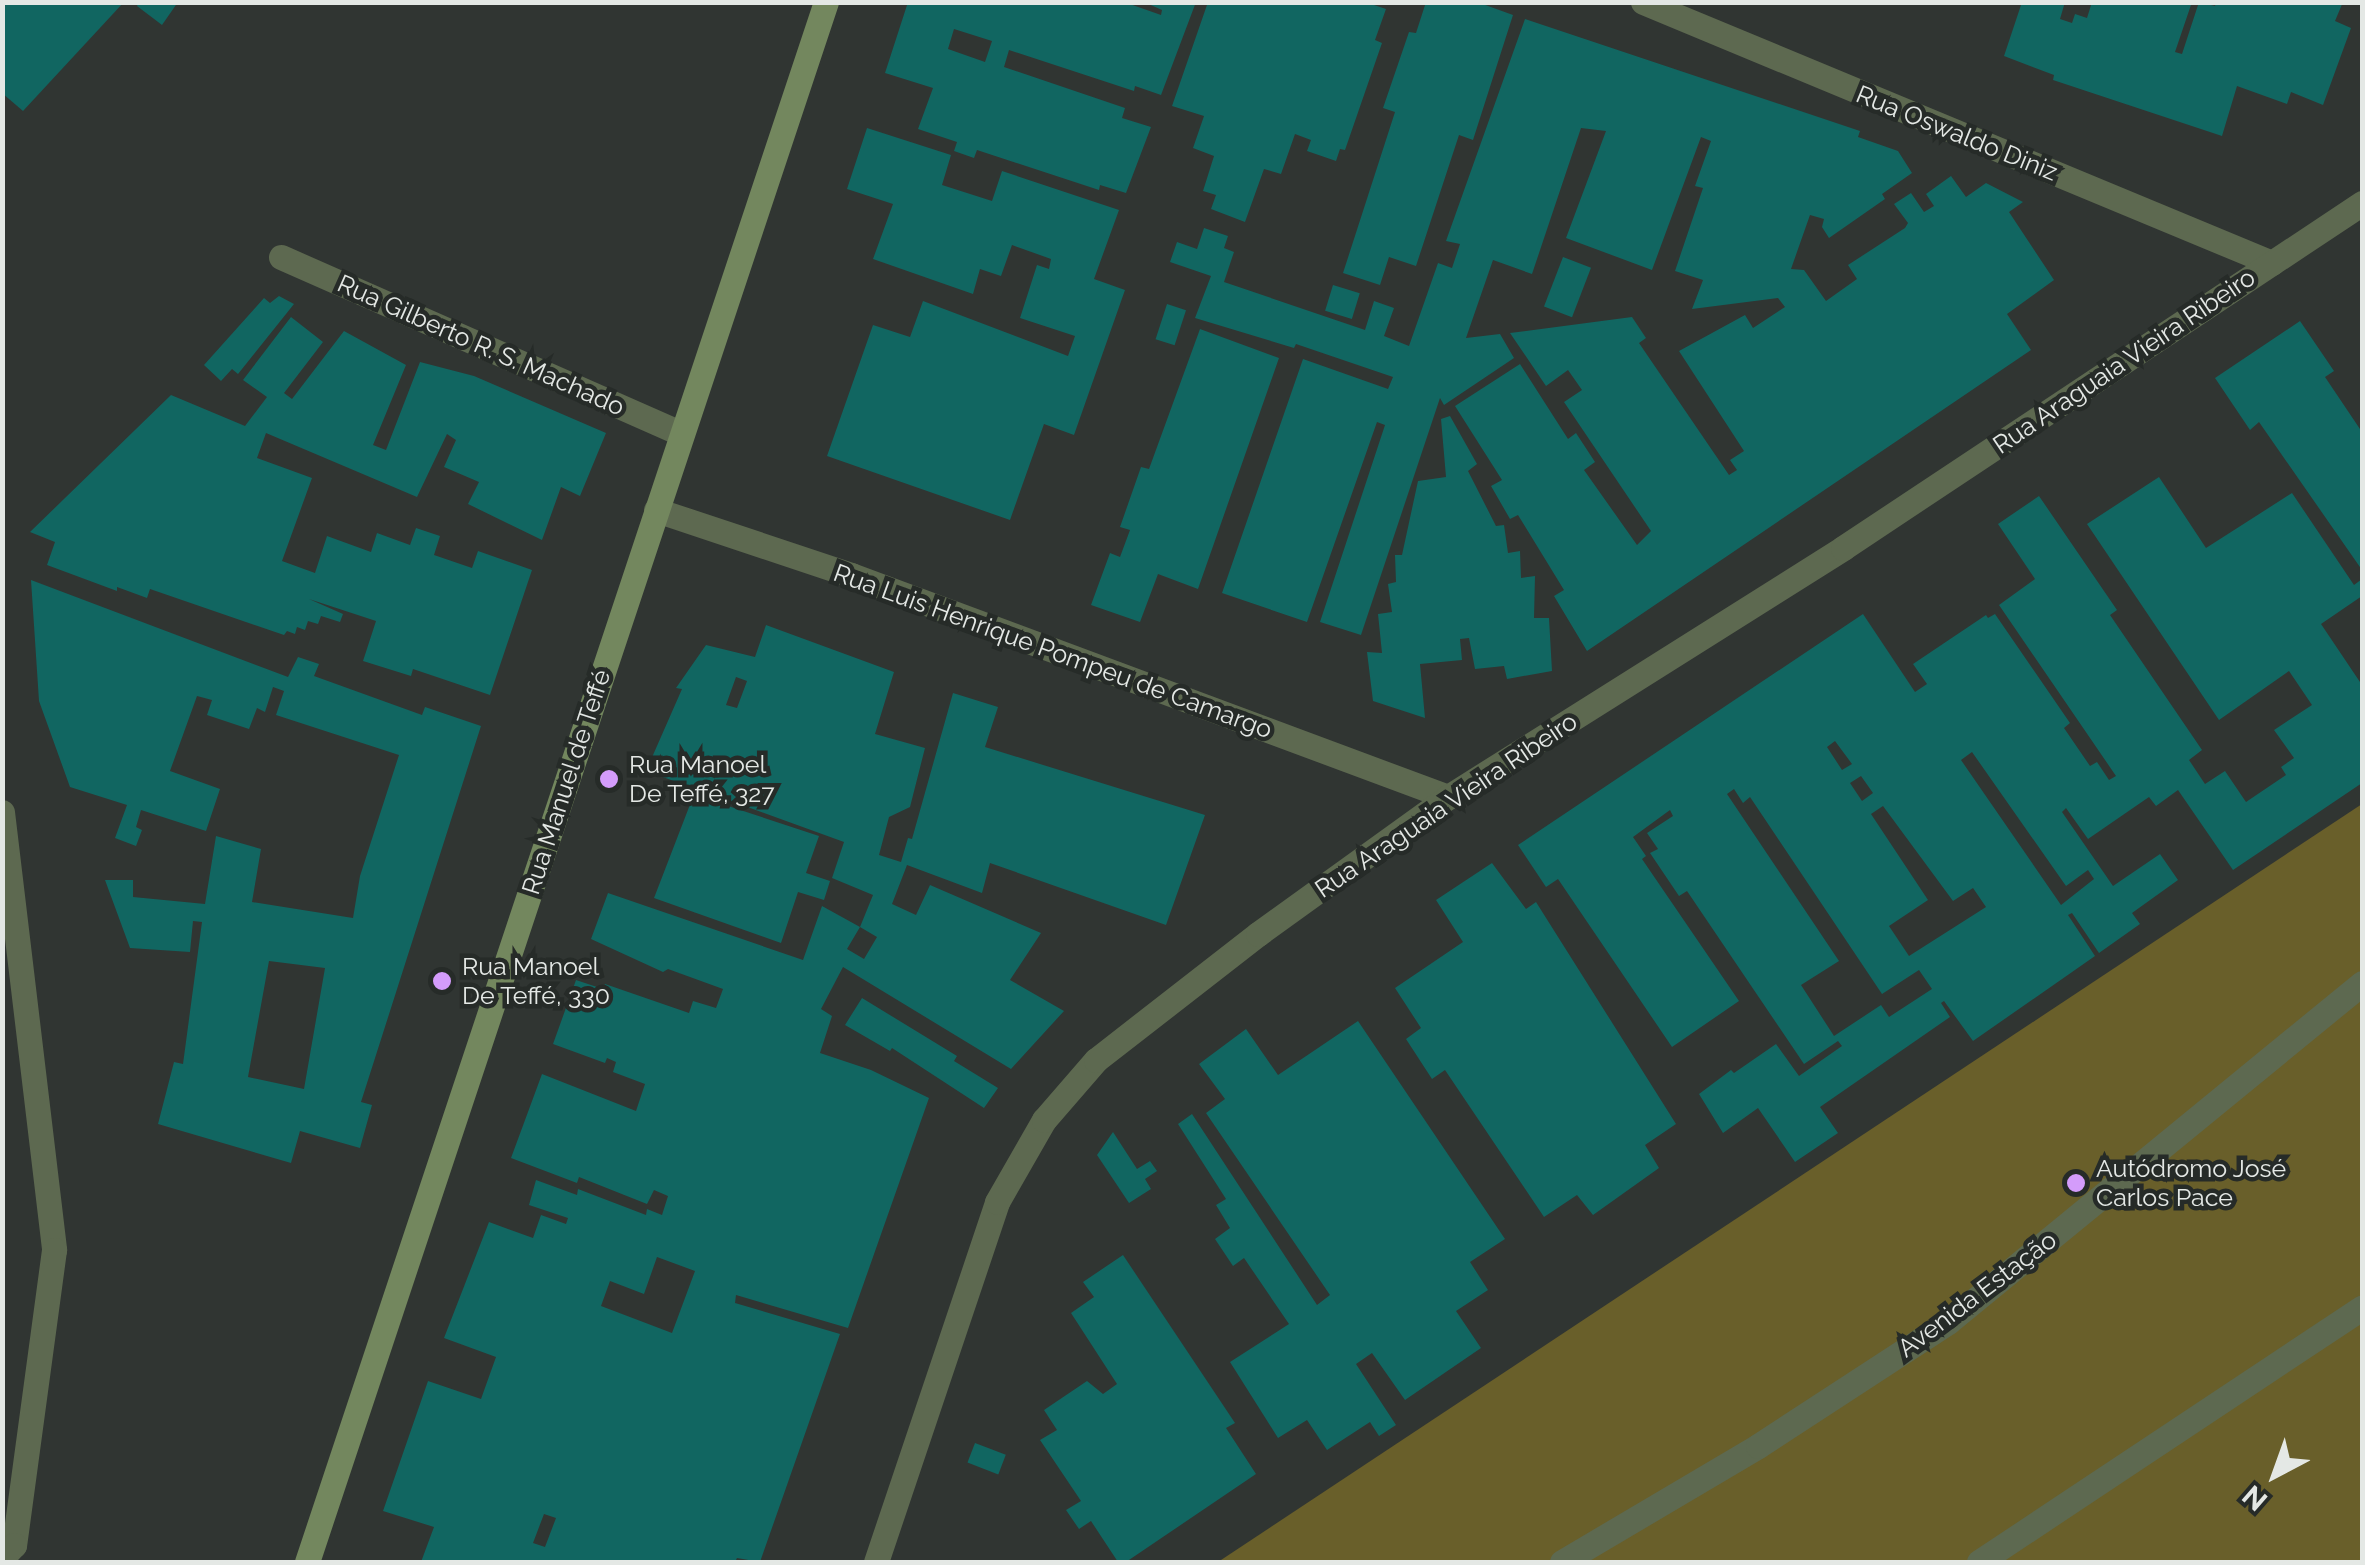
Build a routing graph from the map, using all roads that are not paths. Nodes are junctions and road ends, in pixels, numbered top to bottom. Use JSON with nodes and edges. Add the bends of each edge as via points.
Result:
{"nodes":[{"id":1,"x":826,"y":2,"type":"edge"},
{"id":2,"x":1643,"y":2,"type":"edge"},
{"id":3,"x":2362,"y":204,"type":"edge"},
{"id":4,"x":280,"y":257,"type":"dead end"},
{"id":5,"x":2272,"y":263,"type":"junction"},
{"id":6,"x":682,"y":434,"type":"junction"},
{"id":7,"x":656,"y":510,"type":"junction"},
{"id":8,"x":1448,"y":797,"type":"junction"},
{"id":9,"x":2,"y":812,"type":"edge"},
{"id":10,"x":2362,"y":984,"type":"edge"},
{"id":11,"x":2362,"y":1308,"type":"edge"},
{"id":12,"x":2,"y":1558,"type":"edge"},
{"id":13,"x":307,"y":1562,"type":"edge"},
{"id":14,"x":876,"y":1562,"type":"edge"},
{"id":15,"x":1562,"y":1562,"type":"edge"},
{"id":16,"x":1980,"y":1562,"type":"edge"}],
"edges":[{"from":1,"to":6,"type":"street","name":"Rua Manuel de Teffé"},
{"from":2,"to":5,"type":"street","name":"Rua Oswaldo Diniz"},
{"from":3,"to":5,"type":"street","name":"Rua Araguaia Vieira Ribeiro"},
{"from":4,"to":6,"type":"street","name":"Rua Gilberto R. S. Machado"},
{"from":5,"to":8,"type":"street","name":"Rua Araguaia Vieira Ribeiro","via":[[1843,548]]},
{"from":6,"to":7,"type":"street","name":"Rua Manuel de Teffé"},
{"from":7,"to":8,"type":"street","name":"Rua Luis Henrique Pompeu de Camargo","via":[[852,575]]},
{"from":7,"to":13,"type":"street","name":"Rua Manuel de Teffé"},
{"from":8,"to":14,"type":"street","name":"Rua Araguaia Vieira Ribeiro","via":[[1096,1060],[1044,1120],[997,1202]]},
{"from":9,"to":12,"type":"street","via":[[54,1250],[14,1545]]},
{"from":10,"to":15,"type":"street","name":"Avenida Estação","via":[[1948,1322]]},
{"from":11,"to":16,"type":"street"}]}
